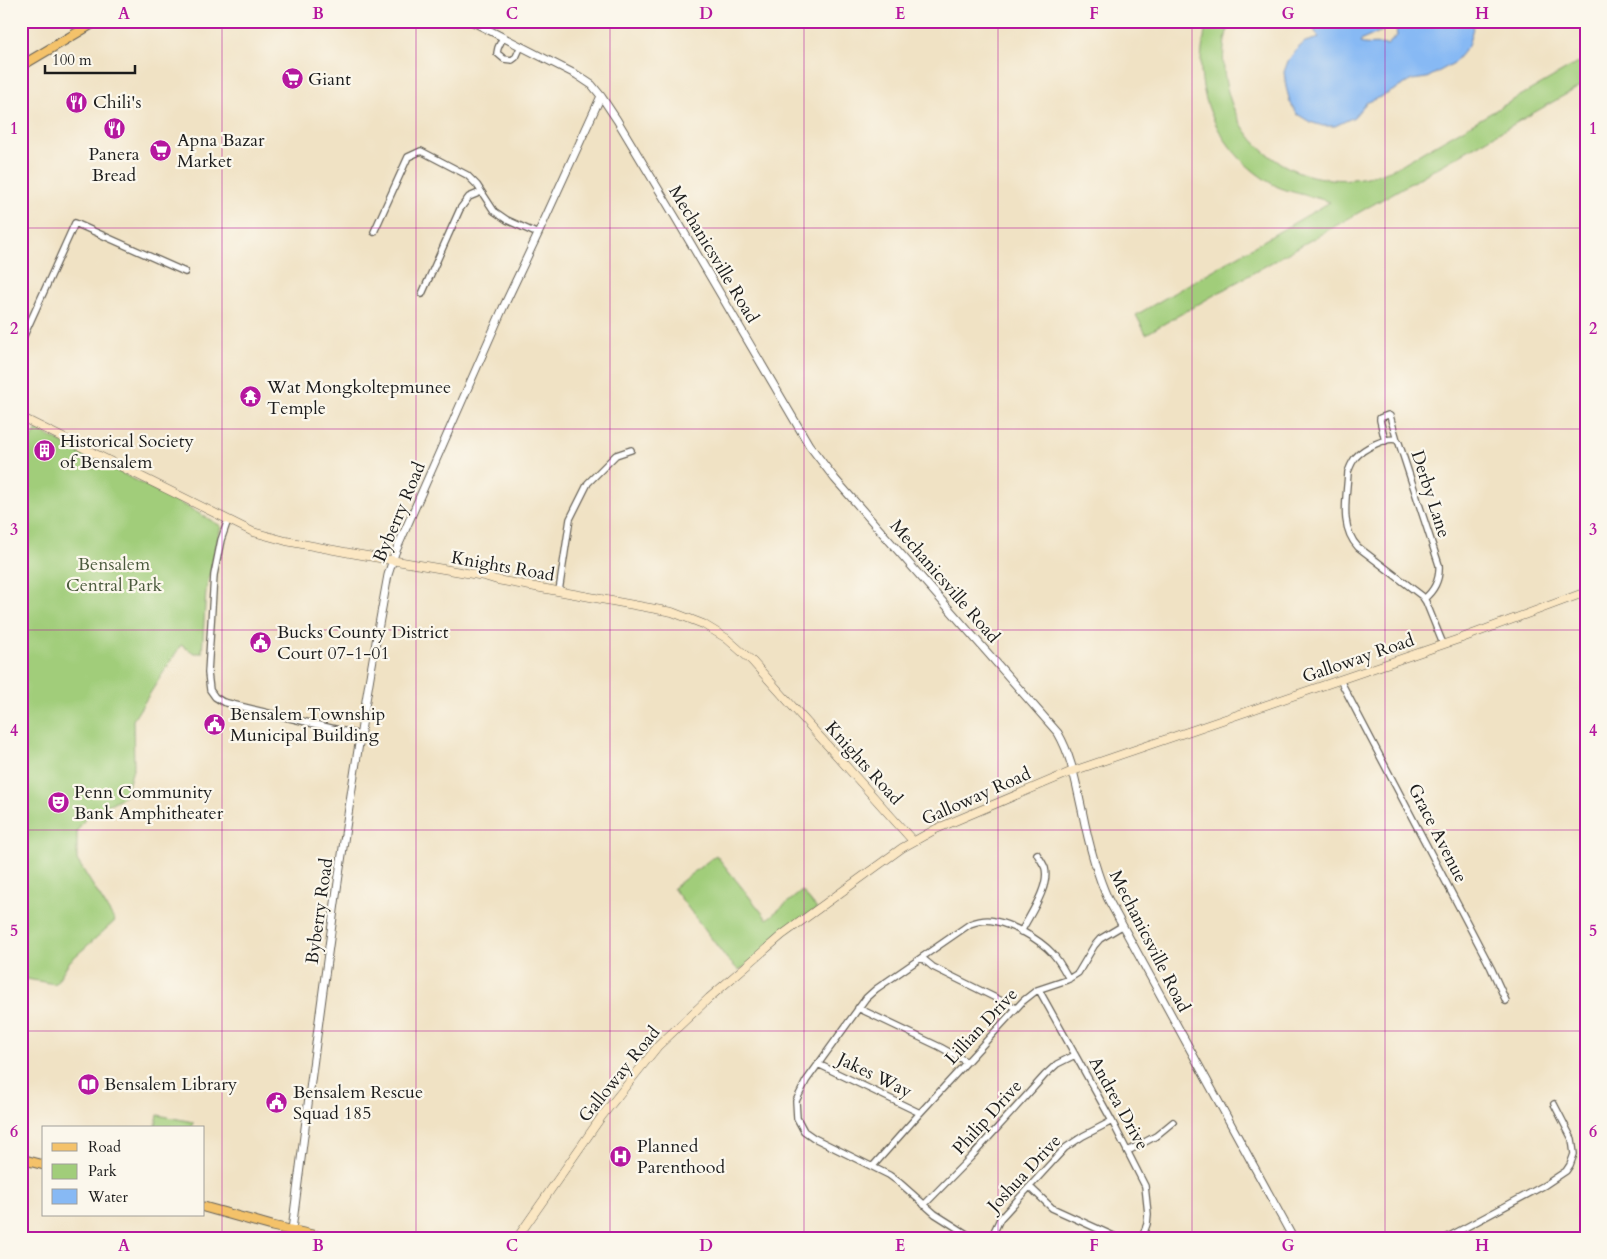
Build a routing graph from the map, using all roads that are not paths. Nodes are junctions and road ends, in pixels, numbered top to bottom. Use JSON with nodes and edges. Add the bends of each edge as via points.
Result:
{"nodes":[{"id":1,"x":97,"y":21,"type":"edge"},
{"id":2,"x":471,"y":21,"type":"edge"},
{"id":3,"x":503,"y":37,"type":"junction"},
{"id":4,"x":521,"y":46,"type":"junction"},
{"id":5,"x":21,"y":66,"type":"edge"},
{"id":6,"x":600,"y":96,"type":"junction"},
{"id":7,"x":481,"y":192,"type":"junction"},
{"id":8,"x":374,"y":232,"type":"dead end"},
{"id":9,"x":538,"y":234,"type":"junction"},
{"id":10,"x":185,"y":272,"type":"dead end"},
{"id":11,"x":422,"y":294,"type":"dead end"},
{"id":12,"x":21,"y":342,"type":"edge"},
{"id":13,"x":21,"y":417,"type":"edge"},
{"id":14,"x":1397,"y":440,"type":"junction"},
{"id":15,"x":1385,"y":441,"type":"junction"},
{"id":16,"x":631,"y":450,"type":"dead end"},
{"id":17,"x":228,"y":520,"type":"junction"},
{"id":18,"x":392,"y":561,"type":"junction"},
{"id":19,"x":559,"y":592,"type":"junction"},
{"id":20,"x":1586,"y":592,"type":"edge"},
{"id":21,"x":1424,"y":599,"type":"junction"},
{"id":22,"x":1443,"y":644,"type":"junction"},
{"id":23,"x":1340,"y":680,"type":"junction"},
{"id":24,"x":360,"y":735,"type":"junction"},
{"id":25,"x":1073,"y":771,"type":"junction"},
{"id":26,"x":913,"y":841,"type":"junction"},
{"id":27,"x":1037,"y":854,"type":"dead end"},
{"id":28,"x":1122,"y":926,"type":"junction"},
{"id":29,"x":1021,"y":932,"type":"junction"},
{"id":30,"x":922,"y":958,"type":"junction"},
{"id":31,"x":1069,"y":979,"type":"junction"},
{"id":32,"x":1039,"y":990,"type":"junction"},
{"id":33,"x":1506,"y":1001,"type":"dead end"},
{"id":34,"x":858,"y":1008,"type":"junction"},
{"id":35,"x":1016,"y":1008,"type":"junction"},
{"id":36,"x":1075,"y":1055,"type":"junction"},
{"id":37,"x":967,"y":1062,"type":"junction"},
{"id":38,"x":818,"y":1064,"type":"junction"},
{"id":39,"x":1554,"y":1104,"type":"dead end"},
{"id":40,"x":920,"y":1113,"type":"junction"},
{"id":41,"x":1112,"y":1121,"type":"junction"},
{"id":42,"x":1173,"y":1122,"type":"dead end"},
{"id":43,"x":1128,"y":1151,"type":"junction"},
{"id":44,"x":21,"y":1159,"type":"edge"},
{"id":45,"x":42,"y":1164,"type":"edge"},
{"id":46,"x":873,"y":1166,"type":"junction"},
{"id":47,"x":1030,"y":1187,"type":"junction"},
{"id":48,"x":924,"y":1205,"type":"junction"},
{"id":49,"x":205,"y":1207,"type":"edge"},
{"id":50,"x":291,"y":1234,"type":"edge"},
{"id":51,"x":326,"y":1238,"type":"edge"},
{"id":52,"x":517,"y":1238,"type":"edge"},
{"id":53,"x":973,"y":1238,"type":"edge"},
{"id":54,"x":991,"y":1238,"type":"edge"},
{"id":55,"x":1118,"y":1238,"type":"edge"},
{"id":56,"x":1142,"y":1238,"type":"edge"},
{"id":57,"x":1293,"y":1238,"type":"edge"},
{"id":58,"x":1446,"y":1238,"type":"edge"}],
"edges":[{"from":1,"to":5,"type":"main road"},
{"from":2,"to":3,"type":"street","name":"Mechanicsville Road"},
{"from":3,"to":4,"type":"street","name":"Mechanicsville Road"},
{"from":3,"to":4,"type":"street","via":[[497,54],[504,59],[516,57]]},
{"from":4,"to":6,"type":"street","name":"Mechanicsville Road","via":[[577,74]]},
{"from":6,"to":9,"type":"street","name":"Byberry Road"},
{"from":6,"to":25,"type":"street","name":"Mechanicsville Road","via":[[682,228],[808,445],[1055,729],[1067,750]]},
{"from":7,"to":8,"type":"street","via":[[467,175],[421,151],[417,152],[408,157]]},
{"from":7,"to":9,"type":"street","via":[[494,211]]},
{"from":7,"to":11,"type":"street","via":[[469,197],[460,209]]},
{"from":9,"to":18,"type":"street","name":"Byberry Road"},
{"from":10,"to":12,"type":"street","via":[[75,223]]},
{"from":13,"to":17,"type":"main road","name":"Knights Road"},
{"from":14,"to":15,"type":"street","name":"Derby Lane"},
{"from":14,"to":15,"type":"street","via":[[1388,415],[1380,418]]},
{"from":14,"to":21,"type":"street","name":"Derby Lane","via":[[1439,565],[1434,588]]},
{"from":15,"to":21,"type":"street","name":"Derby Lane","via":[[1362,452],[1348,472],[1347,528],[1358,547]]},
{"from":16,"to":19,"type":"street","via":[[616,456],[588,483],[570,519]]},
{"from":17,"to":18,"type":"main road","name":"Knights Road","via":[[268,536]]},
{"from":17,"to":24,"type":"street","via":[[213,581],[210,690],[223,702]]},
{"from":18,"to":19,"type":"main road","name":"Knights Road"},
{"from":18,"to":24,"type":"street","name":"Byberry Road"},
{"from":19,"to":26,"type":"main road","name":"Knights Road","via":[[672,612],[703,624],[726,638],[752,661]]},
{"from":20,"to":22,"type":"main road","name":"Galloway Road"},
{"from":21,"to":22,"type":"street","name":"Derby Lane"},
{"from":22,"to":23,"type":"main road","name":"Galloway Road"},
{"from":23,"to":25,"type":"main road","name":"Galloway Road"},
{"from":23,"to":33,"type":"street","name":"Grace Avenue","via":[[1492,968]]},
{"from":24,"to":50,"type":"street","name":"Byberry Road","via":[[330,932]]},
{"from":25,"to":26,"type":"main road","name":"Galloway Road"},
{"from":25,"to":28,"type":"street","name":"Mechanicsville Road","via":[[1099,878]]},
{"from":26,"to":52,"type":"main road","name":"Galloway Road","via":[[782,935],[658,1046],[602,1116]]},
{"from":27,"to":29,"type":"street","via":[[1045,868],[1045,881]]},
{"from":28,"to":31,"type":"street","name":"Lillian Drive","via":[[1100,939],[1078,973]]},
{"from":28,"to":57,"type":"street","name":"Mechanicsville Road"},
{"from":29,"to":30,"type":"street","via":[[993,921],[979,921],[964,927]]},
{"from":29,"to":31,"type":"street","via":[[1052,953]]},
{"from":30,"to":34,"type":"street","via":[[876,990]]},
{"from":30,"to":35,"type":"street"},
{"from":31,"to":32,"type":"street","name":"Lillian Drive"},
{"from":32,"to":35,"type":"street","name":"Lillian Drive"},
{"from":32,"to":36,"type":"street","name":"Andrea Drive"},
{"from":34,"to":37,"type":"street"},
{"from":34,"to":38,"type":"street"},
{"from":35,"to":37,"type":"street","name":"Lillian Drive"},
{"from":36,"to":41,"type":"street","name":"Andrea Drive"},
{"from":36,"to":48,"type":"street","name":"Philip Drive","via":[[1045,1075]]},
{"from":37,"to":40,"type":"street","name":"Lillian Drive"},
{"from":38,"to":40,"type":"street","name":"Jakes Way"},
{"from":38,"to":46,"type":"street","via":[[796,1101],[800,1126],[814,1138]]},
{"from":39,"to":58,"type":"street","via":[[1572,1139],[1574,1154],[1566,1171]]},
{"from":40,"to":46,"type":"street","name":"Lillian Drive"},
{"from":41,"to":43,"type":"street","name":"Andrea Drive"},
{"from":41,"to":47,"type":"street","name":"Joshua Drive","via":[[1065,1148]]},
{"from":42,"to":43,"type":"street","via":[[1156,1136]]},
{"from":43,"to":56,"type":"street","name":"Andrea Drive","via":[[1146,1192],[1147,1224]]},
{"from":44,"to":45,"type":"main road"},
{"from":46,"to":48,"type":"street","via":[[900,1183]]},
{"from":47,"to":54,"type":"street","name":"Joshua Drive","via":[[1000,1219]]},
{"from":47,"to":55,"type":"street","via":[[1052,1208]]},
{"from":48,"to":53,"type":"street"},
{"from":49,"to":50,"type":"main road"},
{"from":50,"to":51,"type":"main road"}]}
